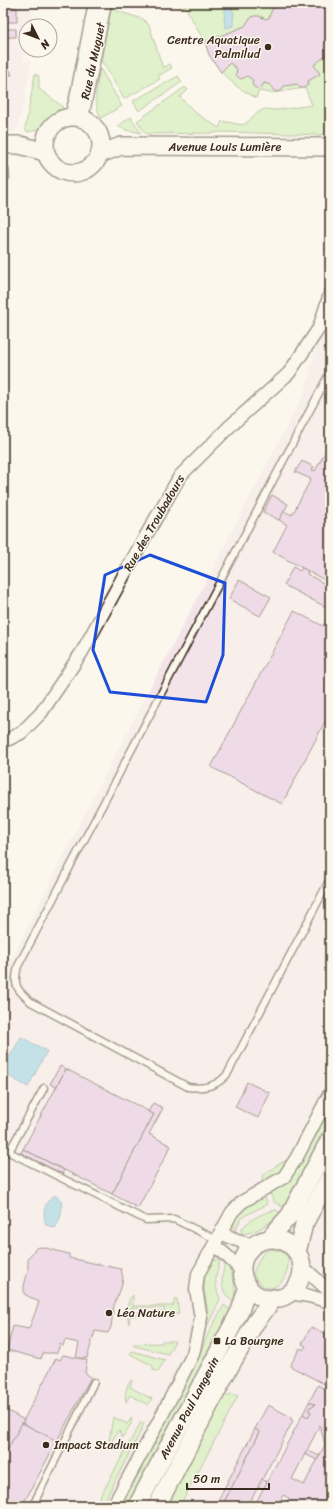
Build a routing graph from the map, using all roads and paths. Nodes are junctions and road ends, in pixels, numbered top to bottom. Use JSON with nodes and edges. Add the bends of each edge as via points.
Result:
{"nodes":[{"id":1,"x":95,"y":3,"type":"edge"},
{"id":2,"x":105,"y":3,"type":"edge"},
{"id":3,"x":76,"y":118,"type":"junction"},
{"id":4,"x":46,"y":144,"type":"junction"},
{"id":5,"x":3,"y":145,"type":"edge"},
{"id":6,"x":100,"y":145,"type":"junction"},
{"id":7,"x":330,"y":147,"type":"edge"},
{"id":8,"x":330,"y":294,"type":"edge"},
{"id":9,"x":330,"y":372,"type":"edge"},
{"id":10,"x":3,"y":742,"type":"edge"},
{"id":11,"x":330,"y":879,"type":"edge"},
{"id":12,"x":44,"y":1088,"type":"dead end"},
{"id":13,"x":330,"y":1094,"type":"edge"},
{"id":14,"x":330,"y":1138,"type":"edge"},
{"id":15,"x":330,"y":1176,"type":"edge"},
{"id":16,"x":270,"y":1238,"type":"junction"},
{"id":17,"x":217,"y":1239,"type":"junction"},
{"id":18,"x":252,"y":1246,"type":"junction"},
{"id":19,"x":299,"y":1259,"type":"junction"},
{"id":20,"x":242,"y":1271,"type":"junction"},
{"id":21,"x":248,"y":1286,"type":"junction"},
{"id":22,"x":330,"y":1292,"type":"edge"},
{"id":23,"x":282,"y":1296,"type":"junction"},
{"id":24,"x":330,"y":1302,"type":"edge"},
{"id":25,"x":94,"y":1382,"type":"dead end"},
{"id":26,"x":34,"y":1506,"type":"edge"},
{"id":27,"x":113,"y":1506,"type":"edge"},
{"id":28,"x":137,"y":1506,"type":"edge"},
{"id":29,"x":157,"y":1506,"type":"edge"}],
"edges":[{"from":1,"to":3,"type":"street","via":[[76,98]]},
{"from":2,"to":3,"type":"street","name":"Rue du Muguet"},
{"from":3,"to":4,"type":"main road","via":[[63,119],[56,123],[50,129]]},
{"from":3,"to":6,"type":"main road","via":[[93,126]]},
{"from":4,"to":5,"type":"main road"},
{"from":4,"to":6,"type":"main road","via":[[48,159],[53,166],[72,173],[91,167],[96,161]]},
{"from":6,"to":7,"type":"main road","name":"Avenue Louis Lumière"},
{"from":8,"to":10,"type":"street","name":"Rue des Troubadours","via":[[319,328],[289,373],[180,476],[82,652],[41,713],[21,733]]},
{"from":9,"to":11,"type":"lane","via":[[18,966],[16,986],[31,1002],[188,1087],[199,1089],[212,1085],[223,1080],[228,1073]]},
{"from":12,"to":17,"type":"lane","via":[[10,1152],[146,1220],[174,1219]]},
{"from":13,"to":17,"type":"street","via":[[284,1178],[242,1202],[232,1212]]},
{"from":14,"to":16,"type":"main road","via":[[290,1215]]},
{"from":15,"to":19,"type":"main road","via":[[304,1224]]},
{"from":16,"to":18,"type":"main road"},
{"from":16,"to":19,"type":"main road","via":[[290,1244]]},
{"from":17,"to":18,"type":"street"},
{"from":17,"to":20,"type":"street","via":[[226,1255]]},
{"from":17,"to":27,"type":"street","via":[[198,1274],[196,1289],[201,1318],[193,1354]]},
{"from":18,"to":20,"type":"main road","via":[[246,1253]]},
{"from":19,"to":22,"type":"street"},
{"from":19,"to":23,"type":"main road","via":[[299,1281]]},
{"from":20,"to":21,"type":"main road"},
{"from":21,"to":23,"type":"main road","via":[[264,1298]]},
{"from":21,"to":28,"type":"main road","name":"Avenue Paul Langevin","via":[[240,1311]]},
{"from":23,"to":24,"type":"street","via":[[309,1296]]},
{"from":23,"to":29,"type":"main road","name":"Avenue Paul Langevin","via":[[255,1322]]},
{"from":25,"to":26,"type":"lane"}]}
